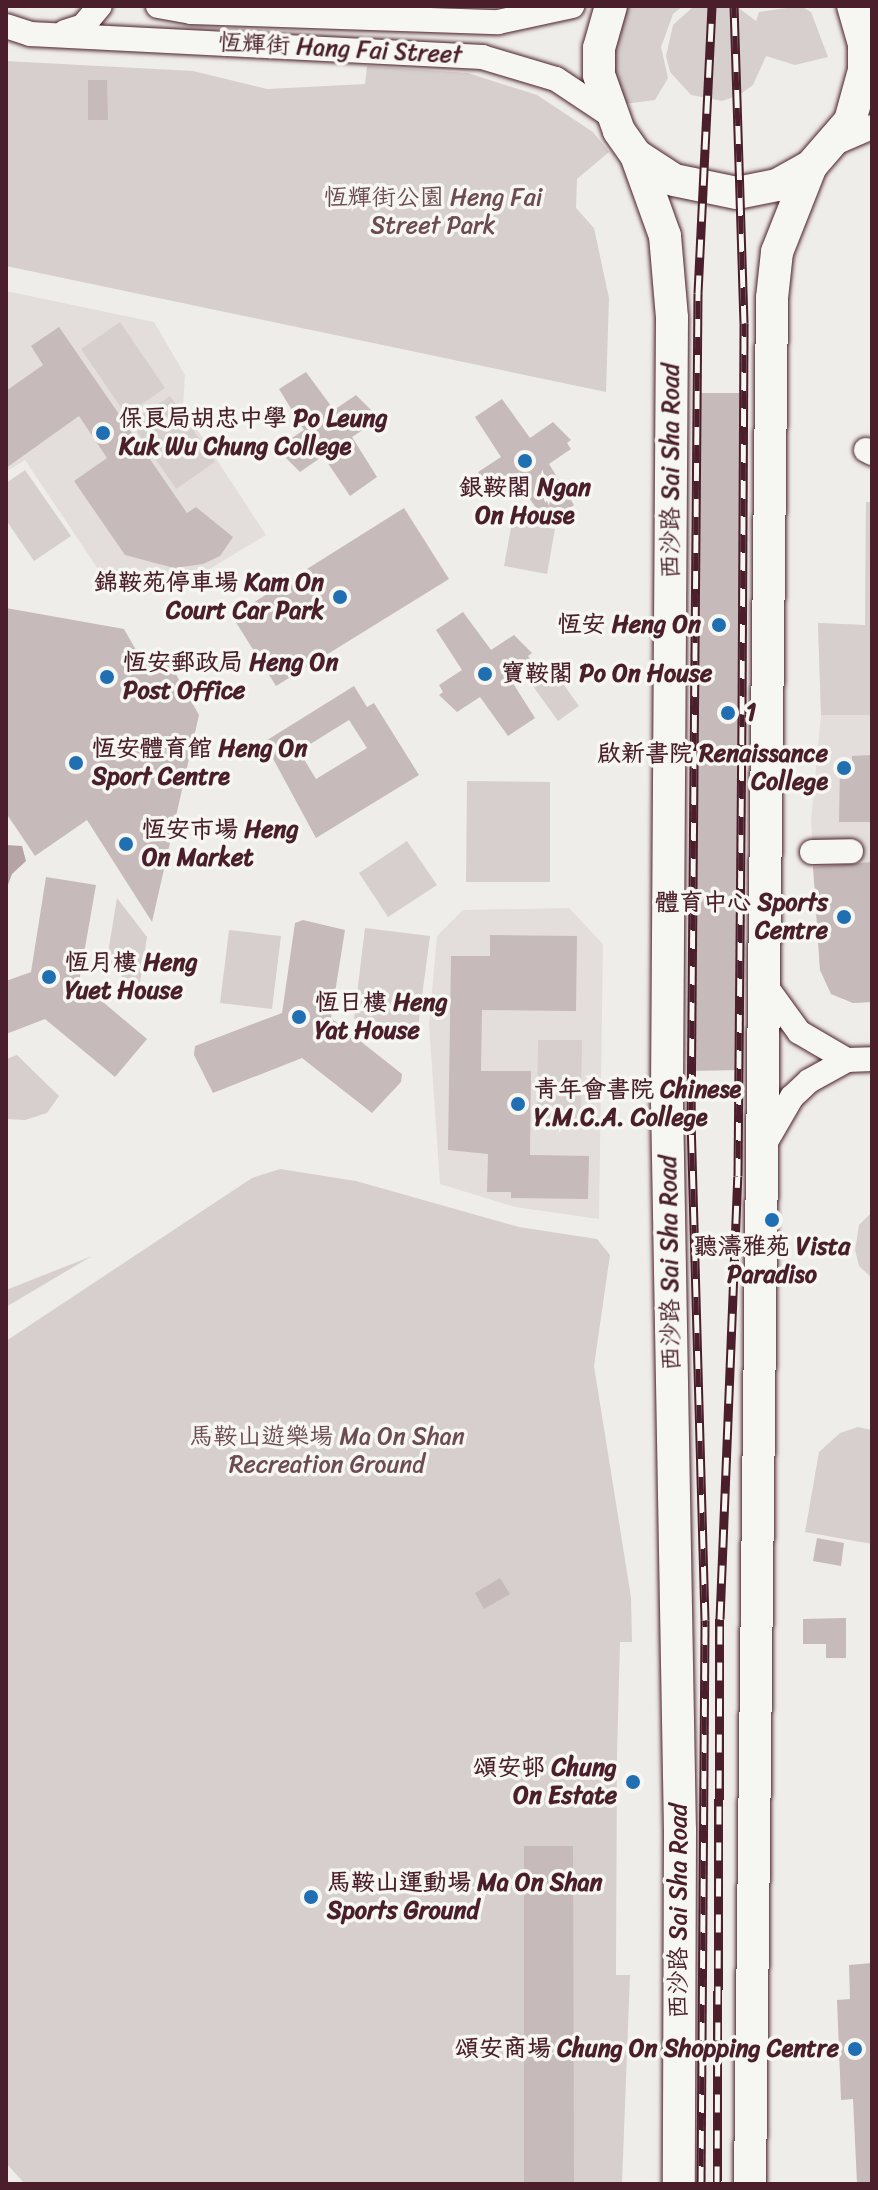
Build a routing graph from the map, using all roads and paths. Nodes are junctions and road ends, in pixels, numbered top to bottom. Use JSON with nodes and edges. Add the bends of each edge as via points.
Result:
{"nodes":[{"id":1,"x":100,"y":6,"type":"edge"},
{"id":2,"x":158,"y":6,"type":"edge"},
{"id":3,"x":420,"y":6,"type":"edge"},
{"id":4,"x":572,"y":6,"type":"edge"},
{"id":5,"x":611,"y":6,"type":"edge"},
{"id":6,"x":853,"y":6,"type":"edge"},
{"id":7,"x":867,"y":6,"type":"edge"},
{"id":8,"x":872,"y":9,"type":"edge"},
{"id":9,"x":384,"y":19,"type":"junction"},
{"id":10,"x":6,"y":26,"type":"edge"},
{"id":11,"x":55,"y":35,"type":"junction"},
{"id":12,"x":610,"y":115,"type":"junction"},
{"id":13,"x":872,"y":127,"type":"edge"},
{"id":14,"x":835,"y":143,"type":"junction"},
{"id":15,"x":636,"y":155,"type":"junction"},
{"id":16,"x":811,"y":166,"type":"junction"},
{"id":17,"x":851,"y":851,"type":"dead end"},
{"id":18,"x":812,"y":852,"type":"dead end"},
{"id":19,"x":765,"y":985,"type":"junction"},
{"id":20,"x":872,"y":1059,"type":"edge"},
{"id":21,"x":847,"y":1060,"type":"junction"},
{"id":22,"x":762,"y":1149,"type":"junction"},
{"id":23,"x":679,"y":2184,"type":"edge"},
{"id":24,"x":750,"y":2184,"type":"edge"}],
"edges":[{"from":1,"to":11,"type":"street","via":[[83,26]]},
{"from":2,"to":9,"type":"street","name":"恆輝街 Hang Fai Street"},
{"from":3,"to":9,"type":"street"},
{"from":4,"to":9,"type":"street","name":"恆輝街 Hang Fai Street","via":[[498,22]]},
{"from":5,"to":12,"type":"main road","via":[[599,48]]},
{"from":6,"to":14,"type":"main road","via":[[864,44],[864,70],[860,96]]},
{"from":7,"to":8,"type":"street"},
{"from":10,"to":11,"type":"street","name":"恆輝街 Hang Fai Street"},
{"from":11,"to":12,"type":"street","name":"恆輝街 Hang Fai Street","via":[[482,57],[556,79]]},
{"from":12,"to":15,"type":"main road"},
{"from":13,"to":14,"type":"street"},
{"from":14,"to":16,"type":"main road"},
{"from":15,"to":16,"type":"main road","via":[[674,180],[737,193],[777,185]]},
{"from":15,"to":23,"type":"main road","name":"西沙路 Sai Sha Road","via":[[665,236],[672,318],[667,1102],[680,1830]]},
{"from":16,"to":19,"type":"main road","via":[[777,252],[772,298]]},
{"from":17,"to":18,"type":"street"},
{"from":19,"to":21,"type":"street","via":[[799,1032]]},
{"from":19,"to":22,"type":"main road"},
{"from":20,"to":21,"type":"street"},
{"from":21,"to":22,"type":"street","via":[[800,1088]]},
{"from":22,"to":24,"type":"main road"}]}
